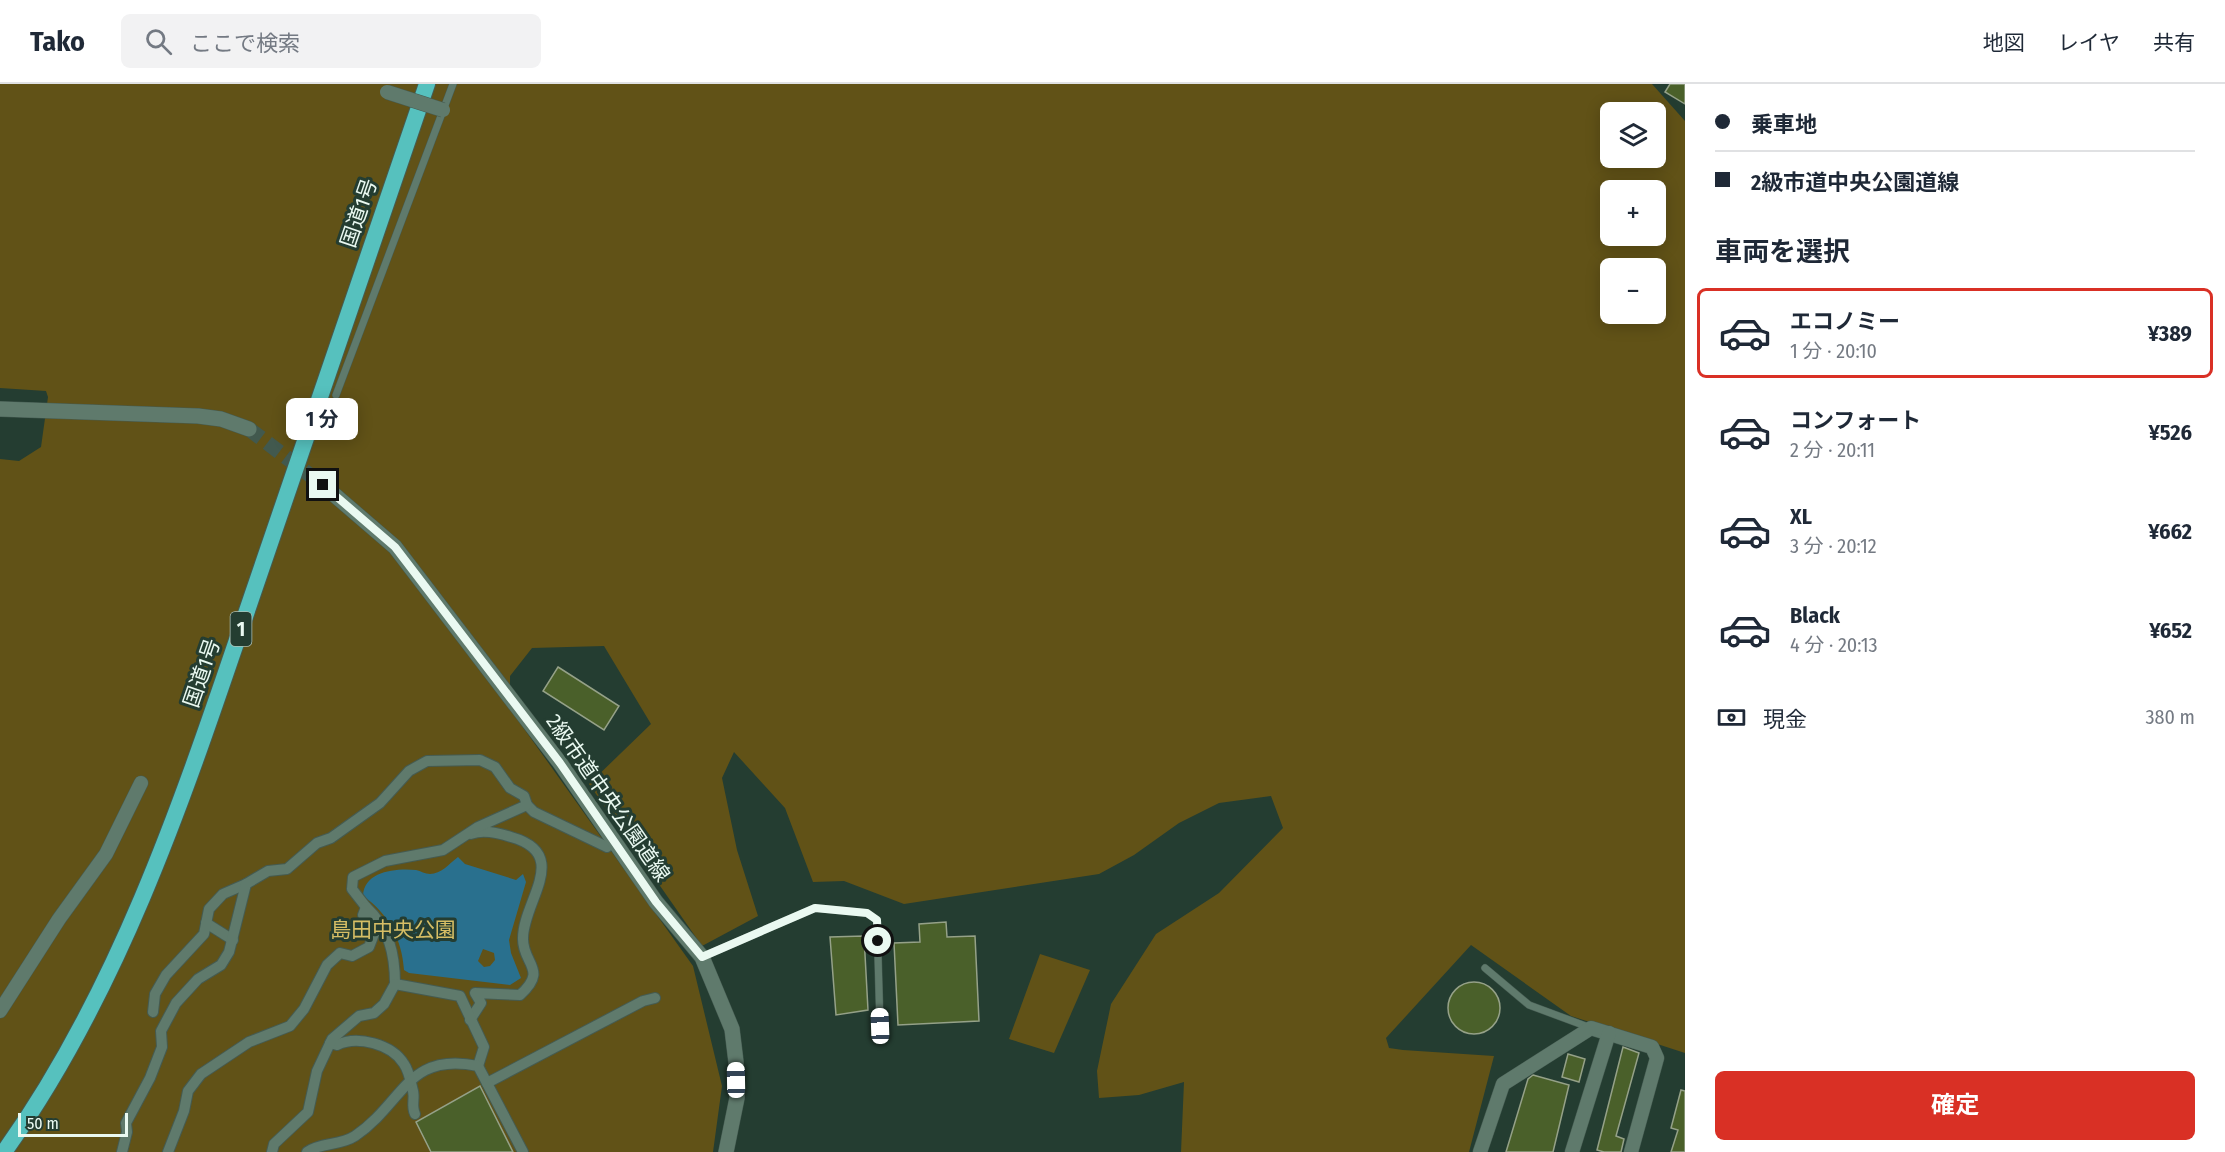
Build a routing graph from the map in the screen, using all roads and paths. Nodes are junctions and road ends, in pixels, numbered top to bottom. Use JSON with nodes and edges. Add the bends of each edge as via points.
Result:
{"nodes":[{"id":1,"x":426,"y":84,"type":"edge"},
{"id":2,"x":453,"y":84,"type":"edge"},
{"id":3,"x":387,"y":92,"type":"dead end"},
{"id":4,"x":443,"y":110,"type":"junction"},
{"id":5,"x":336,"y":395,"type":"dead end"},
{"id":6,"x":0,"y":409,"type":"edge"},
{"id":7,"x":249,"y":429,"type":"tunnel mouth"},
{"id":8,"x":323,"y":485,"type":"tunnel mouth"},
{"id":9,"x":141,"y":783,"type":"dead end"},
{"id":10,"x":527,"y":805,"type":"junction"},
{"id":11,"x":462,"y":838,"type":"junction"},
{"id":12,"x":607,"y":848,"type":"dead end"},
{"id":13,"x":246,"y":884,"type":"junction"},
{"id":14,"x":366,"y":907,"type":"junction"},
{"id":15,"x":206,"y":923,"type":"junction"},
{"id":16,"x":232,"y":940,"type":"junction"},
{"id":17,"x":702,"y":957,"type":"junction"},
{"id":18,"x":1485,"y":968,"type":"dead end"},
{"id":19,"x":395,"y":984,"type":"junction"},
{"id":20,"x":475,"y":993,"type":"junction"},
{"id":21,"x":460,"y":996,"type":"junction"},
{"id":22,"x":655,"y":998,"type":"dead end"},
{"id":23,"x":0,"y":1011,"type":"edge"},
{"id":24,"x":153,"y":1012,"type":"dead end"},
{"id":25,"x":470,"y":1020,"type":"junction"},
{"id":26,"x":880,"y":1026,"type":"dead end"},
{"id":27,"x":1591,"y":1028,"type":"junction"},
{"id":28,"x":1609,"y":1033,"type":"junction"},
{"id":29,"x":330,"y":1043,"type":"junction"},
{"id":30,"x":478,"y":1066,"type":"junction"},
{"id":31,"x":410,"y":1081,"type":"junction"},
{"id":32,"x":487,"y":1083,"type":"junction"},
{"id":33,"x":415,"y":1114,"type":"dead end"},
{"id":34,"x":4,"y":1152,"type":"edge"},
{"id":35,"x":122,"y":1152,"type":"edge"},
{"id":36,"x":168,"y":1152,"type":"edge"},
{"id":37,"x":273,"y":1152,"type":"edge"},
{"id":38,"x":307,"y":1152,"type":"edge"},
{"id":39,"x":523,"y":1152,"type":"edge"},
{"id":40,"x":726,"y":1152,"type":"edge"},
{"id":41,"x":1480,"y":1152,"type":"edge"},
{"id":42,"x":1572,"y":1152,"type":"edge"},
{"id":43,"x":1631,"y":1152,"type":"edge"}],
"edges":[{"from":1,"to":34,"type":"highway","name":"国道1号","number":"1","via":[[216,702],[158,859],[110,971],[74,1041]]},
{"from":2,"to":4,"type":"lane"},
{"from":3,"to":4,"type":"street","bridge":true},
{"from":4,"to":5,"type":"lane"},
{"from":6,"to":7,"type":"street","via":[[198,416]]},
{"from":8,"to":17,"type":"street","name":"2級市道中央公園道線","via":[[395,547],[560,763],[656,902]]},
{"from":9,"to":23,"type":"street","via":[[106,854]]},
{"from":10,"to":11,"type":"street","via":[[500,815]]},
{"from":10,"to":12,"type":"street"},
{"from":10,"to":13,"type":"street","via":[[524,796],[510,788],[495,767],[480,760],[426,761],[409,771],[381,803],[332,838],[317,843],[287,869],[268,871]]},
{"from":11,"to":14,"type":"street","via":[[434,854],[385,861],[353,877],[352,890]]},
{"from":11,"to":20,"type":"street","via":[[476,832],[521,840],[537,854],[544,870],[522,939],[535,973],[531,985],[520,995]]},
{"from":13,"to":15,"type":"street","via":[[223,894],[209,909]]},
{"from":13,"to":16,"type":"street"},
{"from":14,"to":19,"type":"street","via":[[376,916],[391,943]]},
{"from":14,"to":36,"type":"street","via":[[363,915],[374,934],[369,946],[352,956],[340,953],[327,965],[304,1009],[290,1026],[249,1042],[201,1074],[188,1091]]},
{"from":15,"to":16,"type":"street"},
{"from":15,"to":24,"type":"street","via":[[204,934],[166,975],[155,994]]},
{"from":16,"to":35,"type":"street","via":[[221,965],[198,979],[176,1003],[161,1031],[162,1047],[126,1123]]},
{"from":17,"to":26,"type":"lane","via":[[815,908],[867,913],[877,920]]},
{"from":17,"to":40,"type":"street","name":"2級市道中央公園道線","via":[[732,1029],[737,1098]]},
{"from":18,"to":27,"type":"lane","via":[[1529,1005]]},
{"from":19,"to":21,"type":"street"},
{"from":19,"to":29,"type":"street","via":[[384,1004],[374,1013],[359,1016]]},
{"from":20,"to":21,"type":"street"},
{"from":20,"to":25,"type":"street","via":[[481,1003]]},
{"from":21,"to":25,"type":"street"},
{"from":22,"to":32,"type":"street"},
{"from":25,"to":30,"type":"street","via":[[484,1047]]},
{"from":27,"to":28,"type":"street"},
{"from":27,"to":41,"type":"street","via":[[1503,1084]]},
{"from":28,"to":42,"type":"street"},
{"from":28,"to":43,"type":"street","via":[[1652,1047],[1657,1058]]},
{"from":29,"to":31,"type":"street","via":[[362,1041],[384,1048],[404,1063]]},
{"from":29,"to":37,"type":"street","via":[[317,1071],[308,1112],[274,1144]]},
{"from":30,"to":31,"type":"street","via":[[447,1062],[426,1068]]},
{"from":30,"to":32,"type":"street"},
{"from":31,"to":33,"type":"street"},
{"from":31,"to":38,"type":"street","via":[[386,1110],[352,1138]]},
{"from":32,"to":39,"type":"street"}]}
